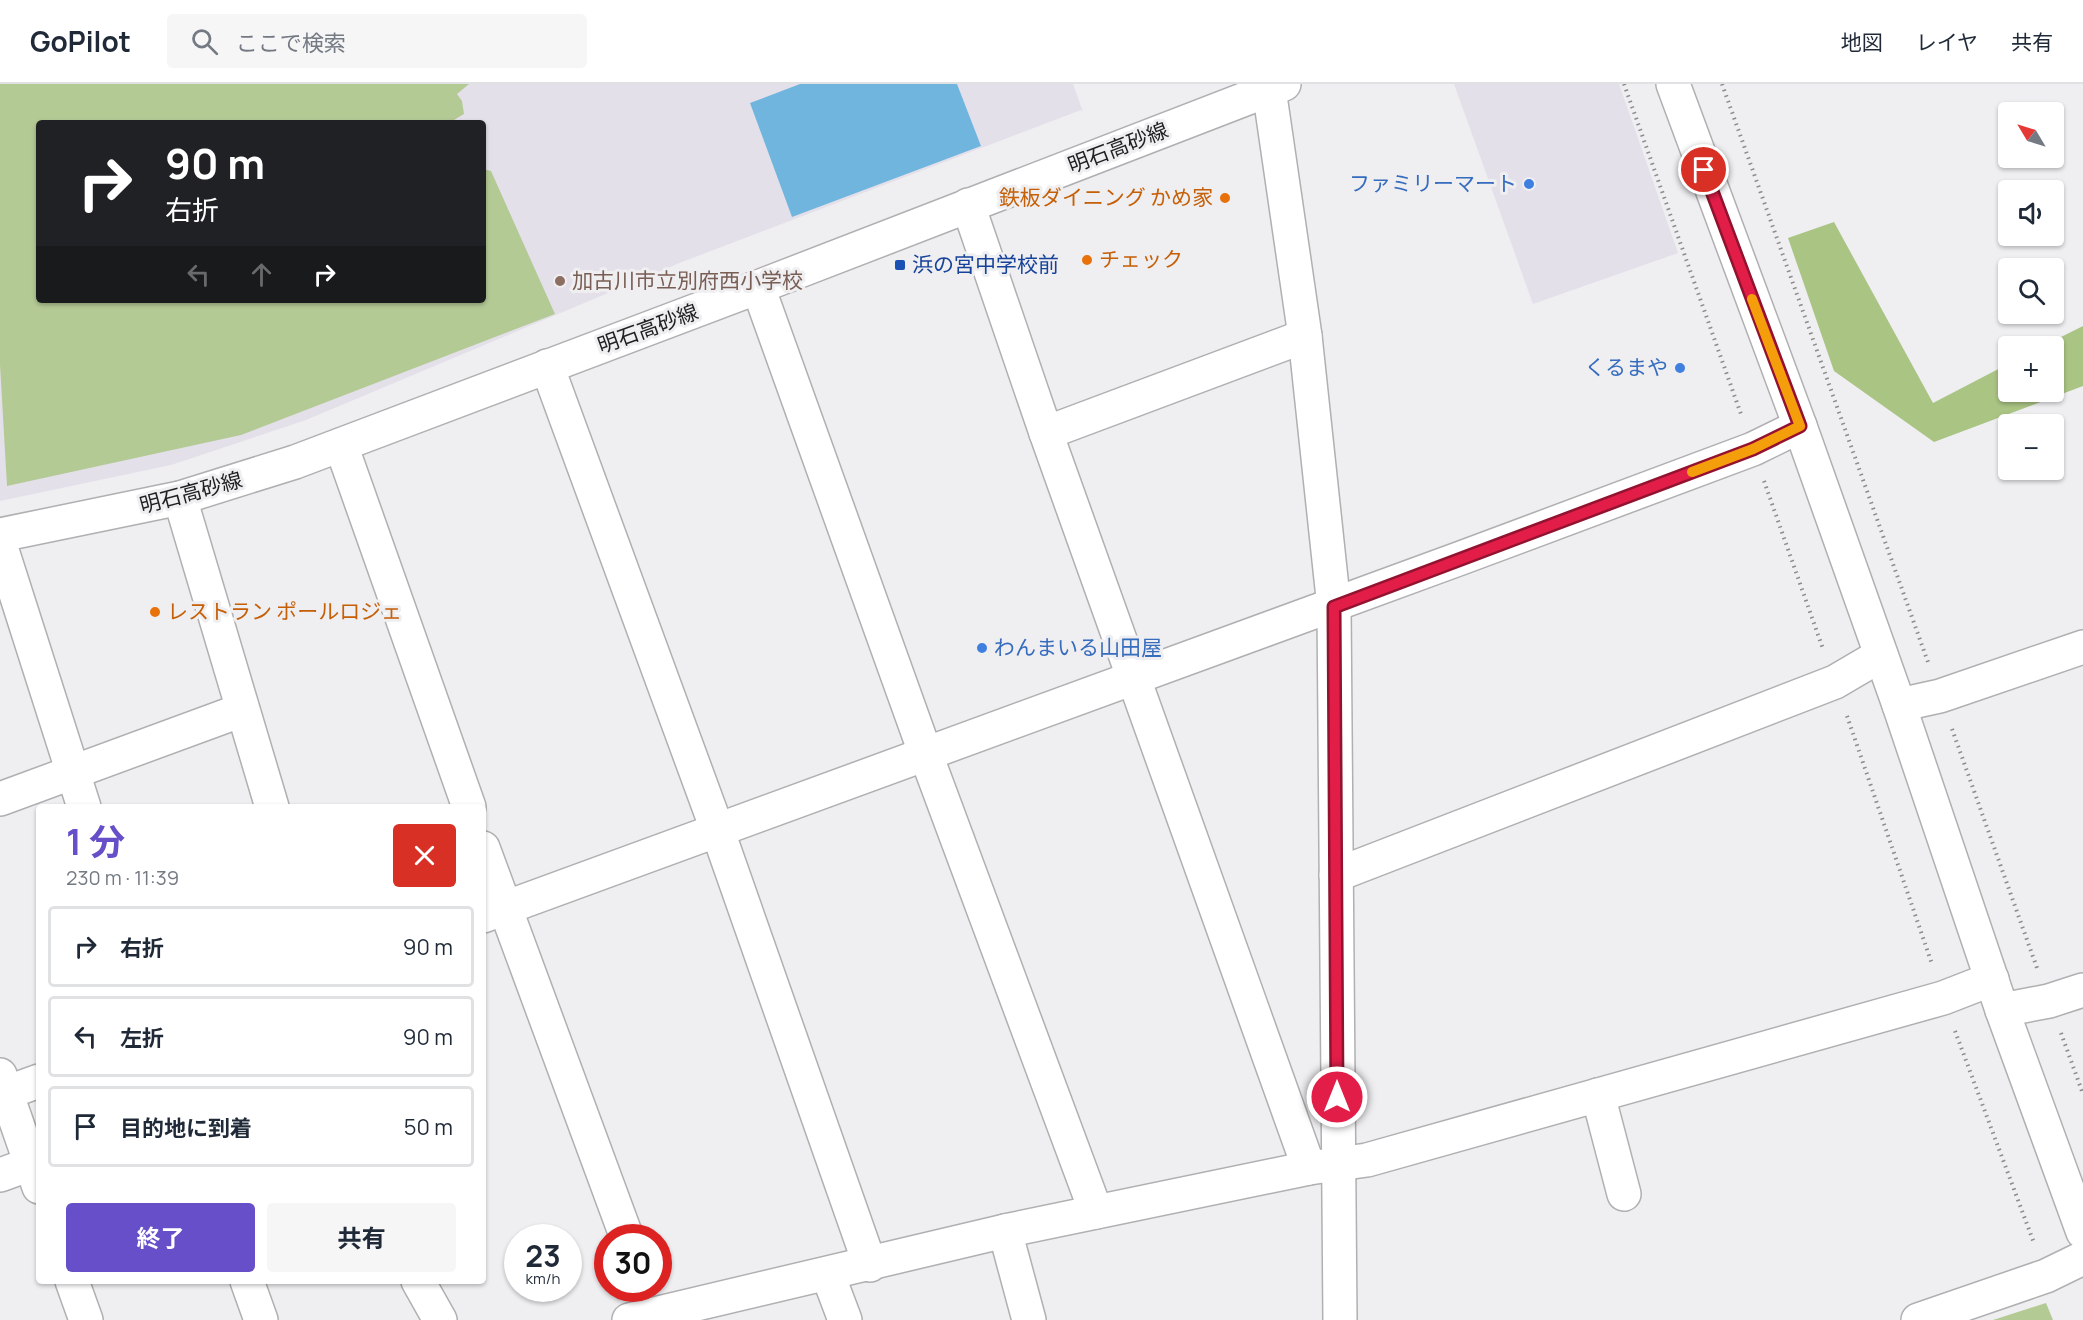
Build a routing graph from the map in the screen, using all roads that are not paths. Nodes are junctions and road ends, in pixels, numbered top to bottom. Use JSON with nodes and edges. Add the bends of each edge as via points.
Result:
{"nodes":[{"id":1,"x":1673,"y":84,"type":"edge"},
{"id":2,"x":1276,"y":87,"type":"edge"},
{"id":3,"x":968,"y":205,"type":"junction"},
{"id":4,"x":758,"y":287,"type":"junction"},
{"id":5,"x":1305,"y":336,"type":"junction"},
{"id":6,"x":547,"y":366,"type":"junction"},
{"id":7,"x":1800,"y":426,"type":"junction"},
{"id":8,"x":1046,"y":433,"type":"junction"},
{"id":9,"x":341,"y":445,"type":"junction"},
{"id":10,"x":180,"y":498,"type":"junction"},
{"id":11,"x":0,"y":535,"type":"edge"},
{"id":12,"x":0,"y":543,"type":"edge"},
{"id":13,"x":1334,"y":607,"type":"junction"},
{"id":14,"x":2083,"y":647,"type":"edge"},
{"id":15,"x":1881,"y":656,"type":"junction"},
{"id":16,"x":1134,"y":680,"type":"junction"},
{"id":17,"x":1899,"y":705,"type":"junction"},
{"id":18,"x":242,"y":710,"type":"junction"},
{"id":19,"x":926,"y":755,"type":"junction"},
{"id":20,"x":72,"y":774,"type":"junction"},
{"id":21,"x":0,"y":799,"type":"edge"},
{"id":22,"x":83,"y":804,"type":"edge"},
{"id":23,"x":271,"y":804,"type":"edge"},
{"id":24,"x":468,"y":804,"type":"edge"},
{"id":25,"x":717,"y":829,"type":"junction"},
{"id":26,"x":486,"y":865,"type":"edge"},
{"id":27,"x":1336,"y":875,"type":"junction"},
{"id":28,"x":494,"y":912,"type":"edge"},
{"id":29,"x":1992,"y":979,"type":"junction"},
{"id":30,"x":2083,"y":990,"type":"edge"},
{"id":31,"x":2002,"y":1011,"type":"junction"},
{"id":32,"x":36,"y":1082,"type":"edge"},
{"id":33,"x":2,"y":1088,"type":"edge"},
{"id":34,"x":1598,"y":1095,"type":"junction"},
{"id":35,"x":1323,"y":1166,"type":"junction"},
{"id":36,"x":36,"y":1170,"type":"edge"},
{"id":37,"x":0,"y":1175,"type":"edge"},
{"id":38,"x":1624,"y":1194,"type":"dead end"},
{"id":39,"x":1096,"y":1212,"type":"junction"},
{"id":40,"x":621,"y":1224,"type":"edge"},
{"id":41,"x":1005,"y":1231,"type":"junction"},
{"id":42,"x":2083,"y":1232,"type":"edge"},
{"id":43,"x":2083,"y":1258,"type":"edge"},
{"id":44,"x":870,"y":1265,"type":"junction"},
{"id":45,"x":828,"y":1275,"type":"junction"},
{"id":46,"x":73,"y":1284,"type":"edge"},
{"id":47,"x":249,"y":1284,"type":"edge"},
{"id":48,"x":420,"y":1284,"type":"edge"},
{"id":49,"x":644,"y":1307,"type":"edge"},
{"id":50,"x":86,"y":1320,"type":"edge"},
{"id":51,"x":261,"y":1320,"type":"edge"},
{"id":52,"x":440,"y":1320,"type":"edge"},
{"id":53,"x":845,"y":1320,"type":"edge"},
{"id":54,"x":1029,"y":1320,"type":"edge"},
{"id":55,"x":1340,"y":1320,"type":"edge"},
{"id":56,"x":1918,"y":1320,"type":"edge"}],
"edges":[{"from":1,"to":7,"type":"street"},
{"from":2,"to":3,"type":"street","name":"明石高砂線"},
{"from":2,"to":5,"type":"street"},
{"from":3,"to":4,"type":"street","name":"明石高砂線"},
{"from":3,"to":8,"type":"street"},
{"from":4,"to":6,"type":"street","name":"明石高砂線"},
{"from":4,"to":19,"type":"street"},
{"from":5,"to":8,"type":"street"},
{"from":5,"to":13,"type":"street"},
{"from":6,"to":9,"type":"street","name":"明石高砂線"},
{"from":6,"to":25,"type":"street"},
{"from":7,"to":13,"type":"street","via":[[1753,449]]},
{"from":7,"to":15,"type":"street"},
{"from":8,"to":16,"type":"street"},
{"from":9,"to":10,"type":"street","name":"明石高砂線"},
{"from":9,"to":24,"type":"street"},
{"from":10,"to":11,"type":"street","name":"明石高砂線"},
{"from":10,"to":18,"type":"street"},
{"from":12,"to":20,"type":"street"},
{"from":13,"to":16,"type":"street"},
{"from":13,"to":27,"type":"street"},
{"from":14,"to":17,"type":"street","via":[[1940,696]]},
{"from":15,"to":17,"type":"street"},
{"from":15,"to":27,"type":"street","via":[[1835,682]]},
{"from":16,"to":19,"type":"street"},
{"from":16,"to":35,"type":"street"},
{"from":17,"to":29,"type":"street"},
{"from":18,"to":20,"type":"street"},
{"from":18,"to":23,"type":"street"},
{"from":19,"to":25,"type":"street"},
{"from":19,"to":39,"type":"street"},
{"from":20,"to":21,"type":"street"},
{"from":20,"to":22,"type":"street"},
{"from":25,"to":28,"type":"street"},
{"from":25,"to":44,"type":"street"},
{"from":26,"to":28,"type":"street"},
{"from":27,"to":35,"type":"street"},
{"from":28,"to":40,"type":"street"},
{"from":29,"to":31,"type":"street"},
{"from":29,"to":34,"type":"street","via":[[1944,998]]},
{"from":30,"to":31,"type":"street"},
{"from":31,"to":42,"type":"street"},
{"from":32,"to":33,"type":"street"},
{"from":33,"to":36,"type":"street"},
{"from":34,"to":35,"type":"street","via":[[1367,1160]]},
{"from":34,"to":38,"type":"street"},
{"from":35,"to":39,"type":"street"},
{"from":35,"to":55,"type":"street"},
{"from":36,"to":37,"type":"street"},
{"from":39,"to":41,"type":"street"},
{"from":41,"to":44,"type":"street"},
{"from":41,"to":54,"type":"street"},
{"from":43,"to":56,"type":"street","via":[[2046,1276]]},
{"from":44,"to":45,"type":"street"},
{"from":45,"to":49,"type":"street"},
{"from":45,"to":53,"type":"street"},
{"from":46,"to":50,"type":"street"},
{"from":47,"to":51,"type":"street"},
{"from":48,"to":52,"type":"street"}]}
